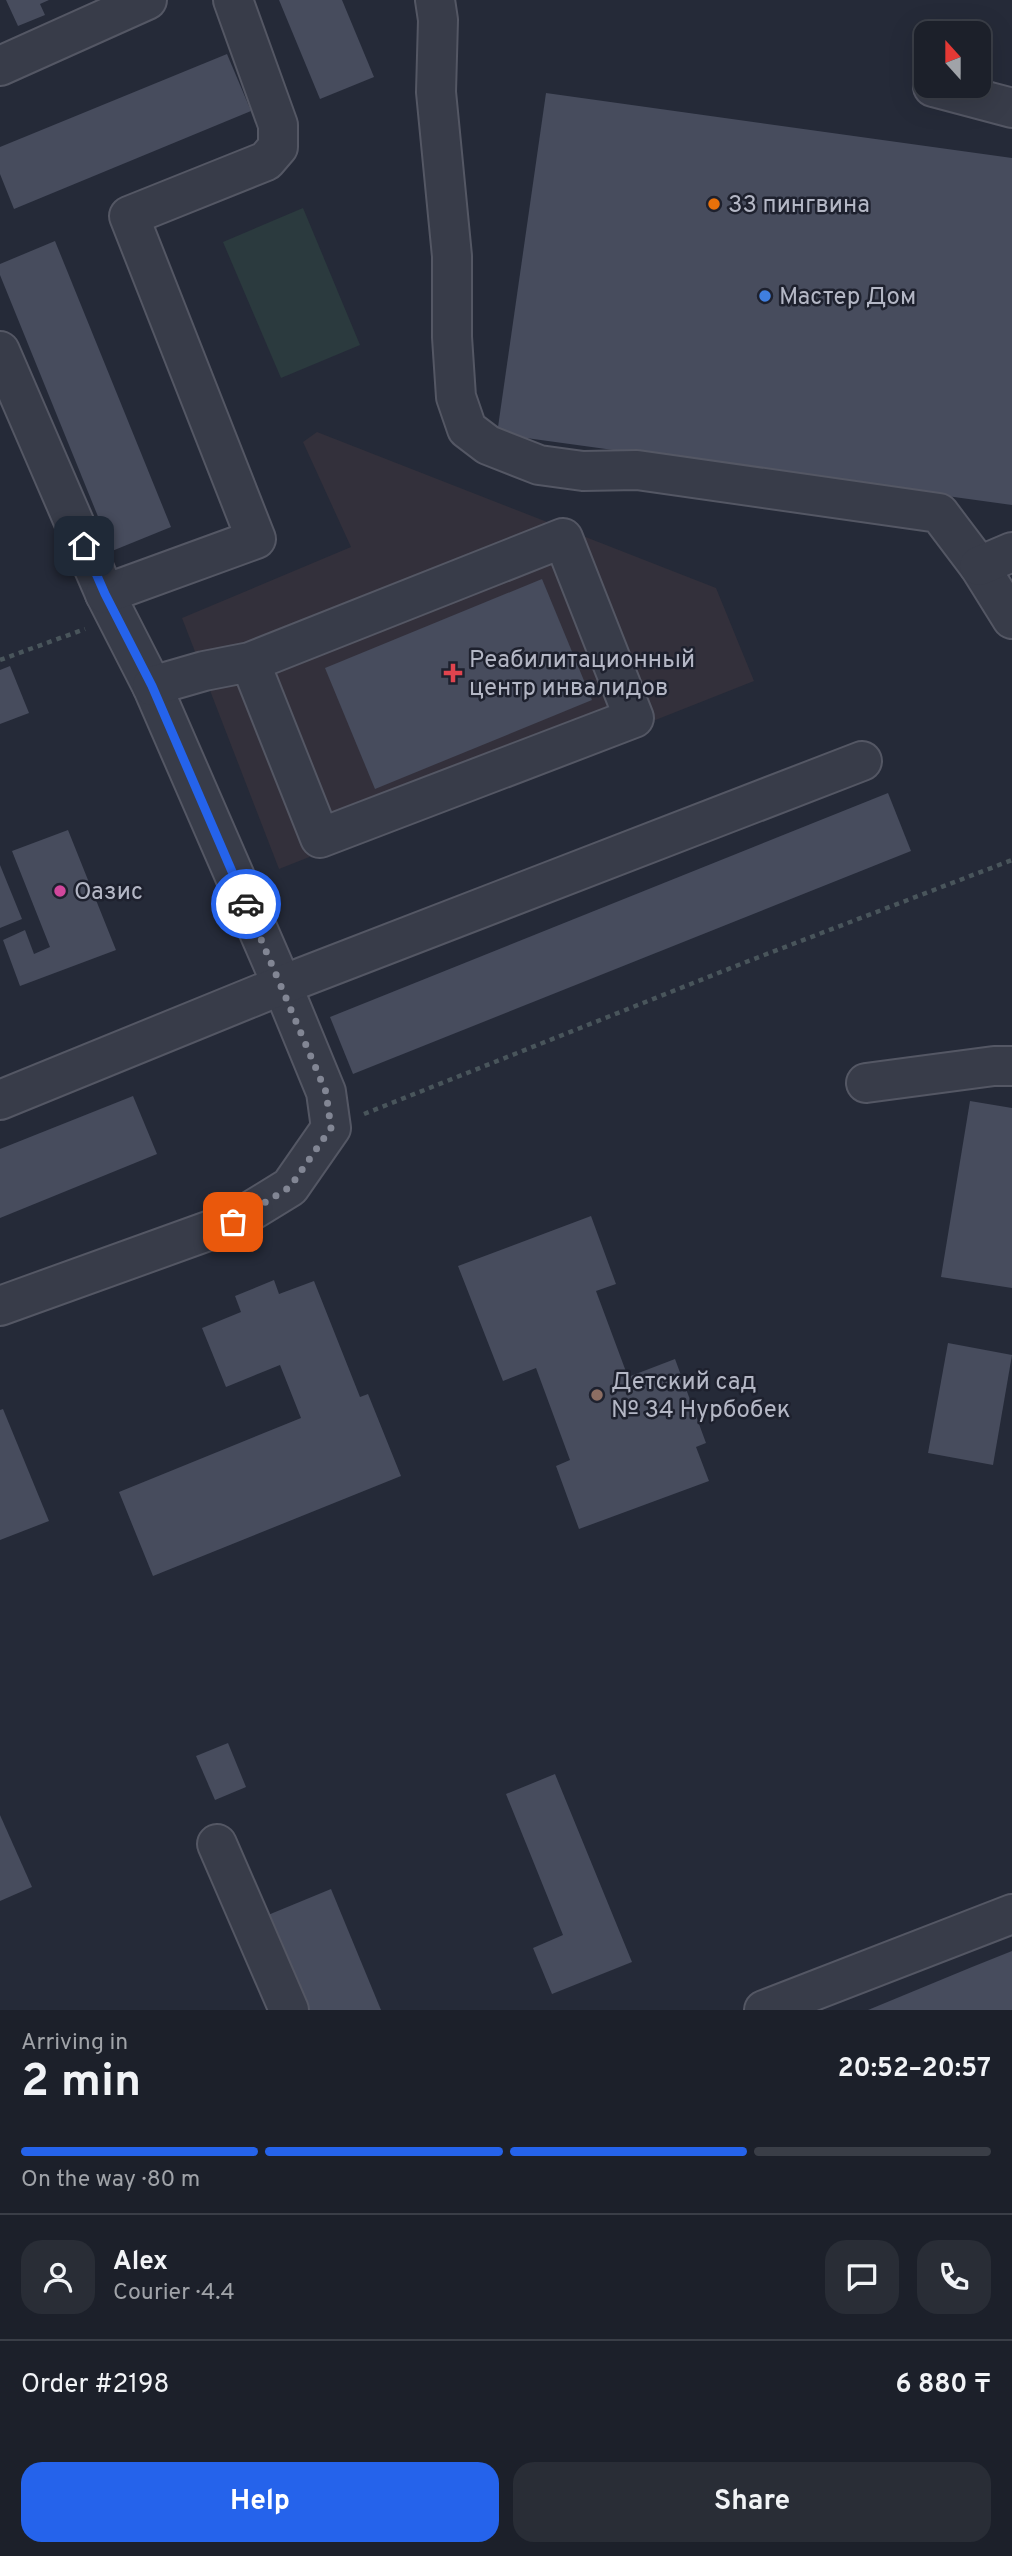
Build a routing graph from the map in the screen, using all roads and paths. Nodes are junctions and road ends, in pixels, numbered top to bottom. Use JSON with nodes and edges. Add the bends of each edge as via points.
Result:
{"nodes":[{"id":1,"x":147,"y":0,"type":"edge"},
{"id":2,"x":233,"y":0,"type":"edge"},
{"id":3,"x":435,"y":0,"type":"edge"},
{"id":4,"x":0,"y":66,"type":"edge"},
{"id":5,"x":974,"y":98,"type":"edge"},
{"id":6,"x":1012,"y":108,"type":"edge"},
{"id":7,"x":0,"y":351,"type":"edge"},
{"id":8,"x":996,"y":559,"type":"edge"},
{"id":9,"x":111,"y":606,"type":"junction"},
{"id":10,"x":1012,"y":620,"type":"edge"},
{"id":11,"x":0,"y":660,"type":"edge"},
{"id":12,"x":250,"y":662,"type":"junction"},
{"id":13,"x":152,"y":686,"type":"junction"},
{"id":14,"x":862,"y":761,"type":"dead end"},
{"id":15,"x":1012,"y":860,"type":"edge"},
{"id":16,"x":282,"y":985,"type":"junction"},
{"id":17,"x":1012,"y":1066,"type":"edge"},
{"id":18,"x":866,"y":1083,"type":"dead end"},
{"id":19,"x":0,"y":1100,"type":"edge"},
{"id":20,"x":331,"y":1128,"type":"junction"},
{"id":21,"x":0,"y":1306,"type":"edge"},
{"id":22,"x":217,"y":1844,"type":"dead end"},
{"id":23,"x":1012,"y":1914,"type":"edge"},
{"id":24,"x":289,"y":2010,"type":"edge"},
{"id":25,"x":764,"y":2010,"type":"edge"}],
"edges":[{"from":1,"to":4,"type":"street"},
{"from":2,"to":9,"type":"street","via":[[278,125],[278,148],[266,161],[129,216],[256,539]]},
{"from":3,"to":8,"type":"street","via":[[436,92],[452,256],[455,385],[467,429],[488,445],[538,465],[583,471],[637,470],[939,513]]},
{"from":5,"to":6,"type":"street"},
{"from":7,"to":9,"type":"street"},
{"from":8,"to":10,"type":"street"},
{"from":9,"to":11,"type":"path"},
{"from":9,"to":13,"type":"street"},
{"from":12,"to":12,"type":"street","via":[[563,538],[634,718],[320,838]]},
{"from":12,"to":13,"type":"street"},
{"from":13,"to":16,"type":"street"},
{"from":14,"to":16,"type":"street"},
{"from":15,"to":20,"type":"path"},
{"from":16,"to":19,"type":"street"},
{"from":16,"to":20,"type":"street","via":[[326,1092]]},
{"from":17,"to":18,"type":"street"},
{"from":20,"to":21,"type":"street","via":[[290,1187],[233,1222]]},
{"from":22,"to":24,"type":"street"},
{"from":23,"to":25,"type":"street"}]}
